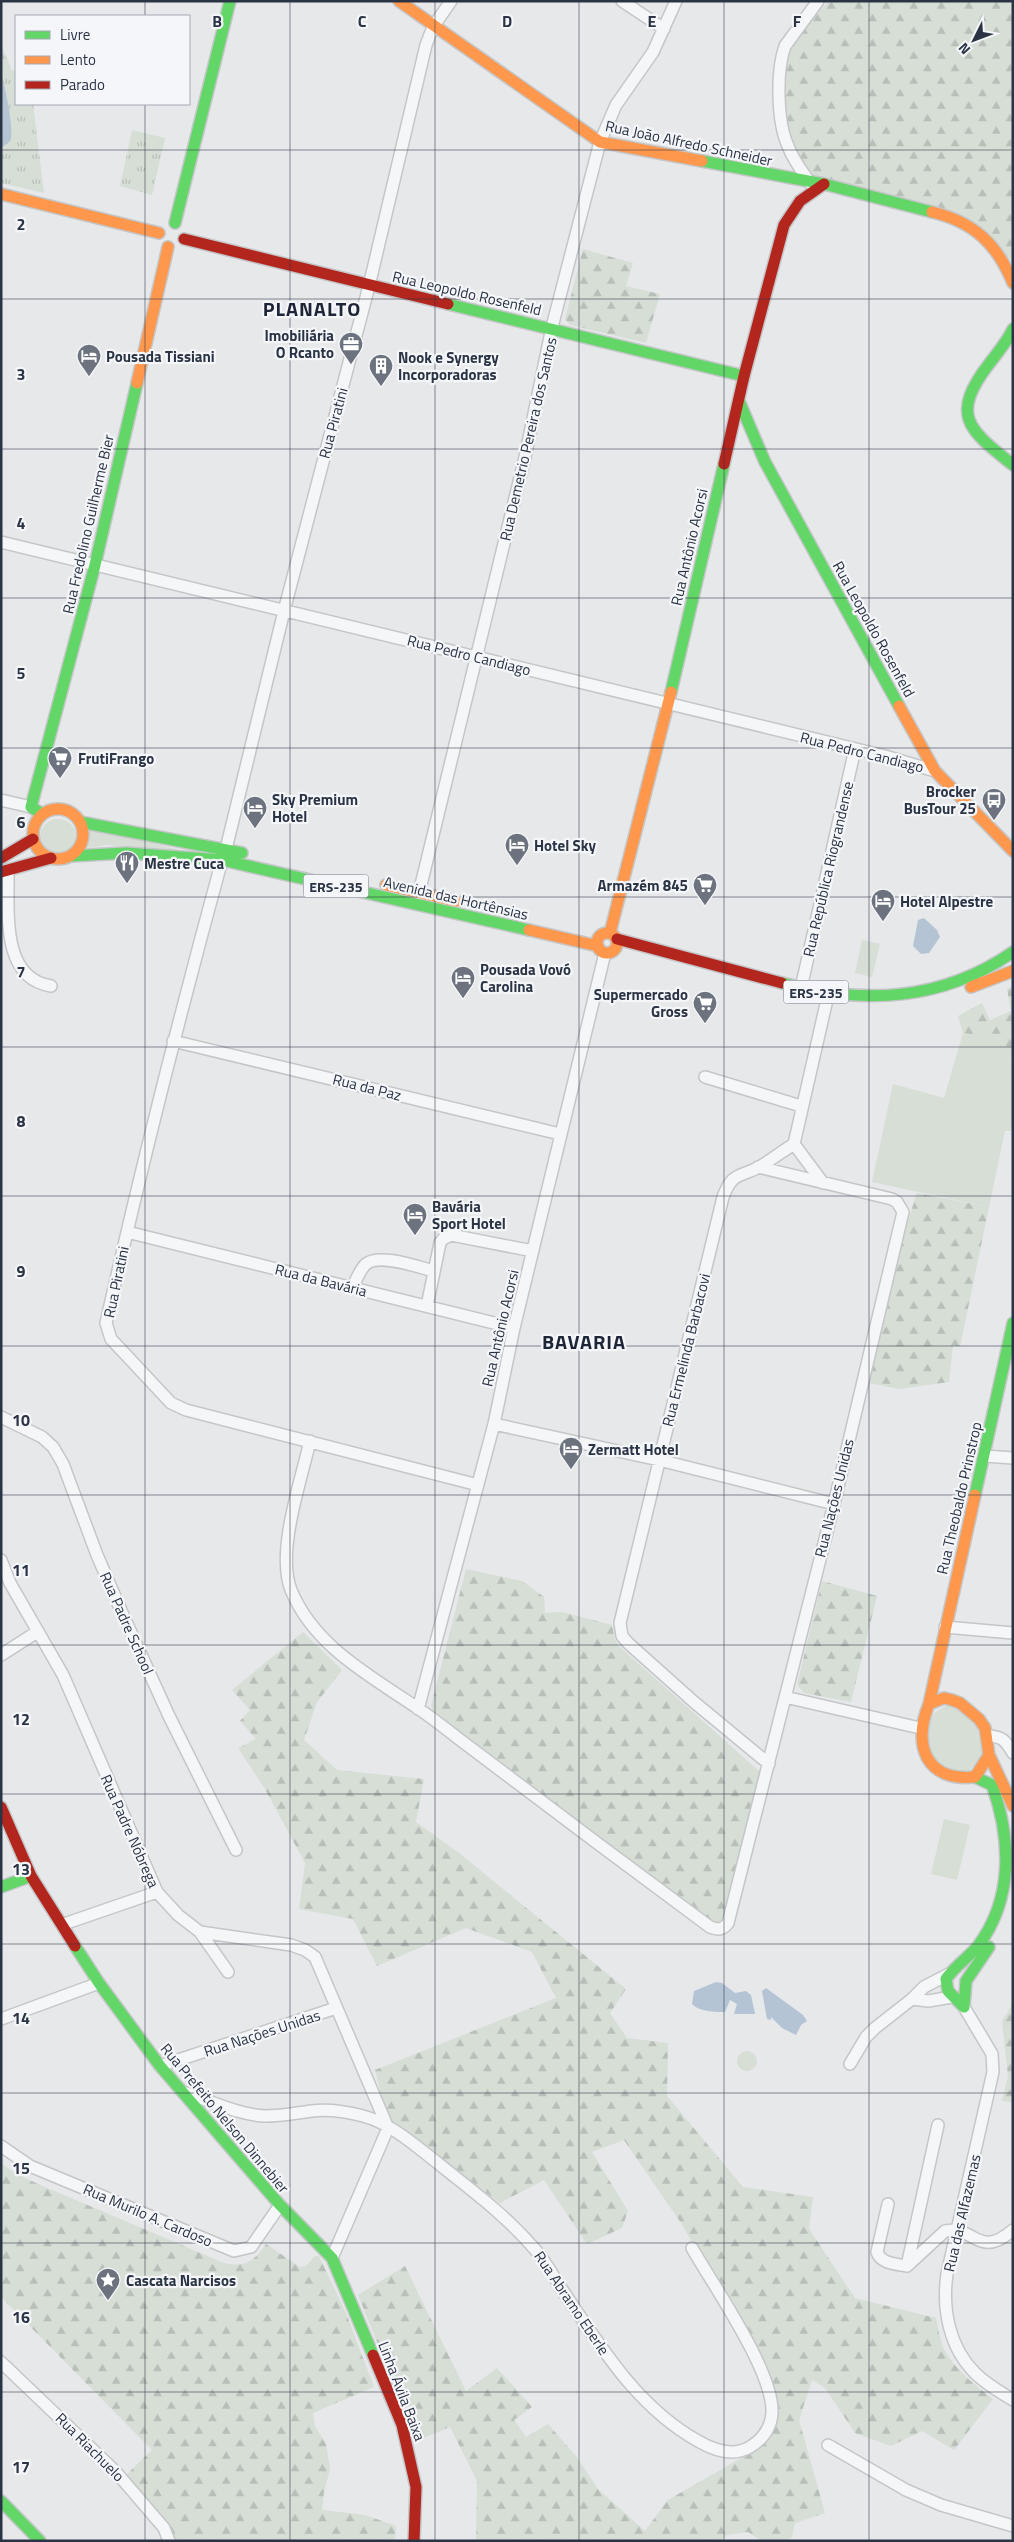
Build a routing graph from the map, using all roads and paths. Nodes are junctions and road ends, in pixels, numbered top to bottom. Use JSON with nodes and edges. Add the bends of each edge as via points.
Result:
{"nodes":[{"id":1,"x":230,"y":1,"type":"edge"},
{"id":2,"x":399,"y":1,"type":"edge"},
{"id":3,"x":451,"y":1,"type":"edge"},
{"id":4,"x":622,"y":1,"type":"edge"},
{"id":5,"x":676,"y":1,"type":"edge"},
{"id":6,"x":818,"y":1,"type":"edge"},
{"id":7,"x":434,"y":27,"type":"junction"},
{"id":8,"x":664,"y":29,"type":"junction"},
{"id":9,"x":600,"y":142,"type":"junction"},
{"id":10,"x":810,"y":183,"type":"junction"},
{"id":11,"x":824,"y":184,"type":"junction"},
{"id":12,"x":1,"y":194,"type":"edge"},
{"id":13,"x":175,"y":223,"type":"junction"},
{"id":14,"x":160,"y":233,"type":"junction"},
{"id":15,"x":184,"y":239,"type":"junction"},
{"id":16,"x":168,"y":247,"type":"junction"},
{"id":17,"x":1013,"y":283,"type":"edge"},
{"id":18,"x":369,"y":286,"type":"junction"},
{"id":19,"x":552,"y":327,"type":"junction"},
{"id":20,"x":1013,"y":329,"type":"edge"},
{"id":21,"x":1010,"y":340,"type":"edge"},
{"id":22,"x":744,"y":376,"type":"junction"},
{"id":23,"x":739,"y":400,"type":"junction"},
{"id":24,"x":1013,"y":465,"type":"edge"},
{"id":25,"x":1,"y":542,"type":"edge"},
{"id":26,"x":95,"y":565,"type":"junction"},
{"id":27,"x":284,"y":611,"type":"junction"},
{"id":28,"x":478,"y":656,"type":"junction"},
{"id":29,"x":668,"y":704,"type":"junction"},
{"id":30,"x":855,"y":749,"type":"junction"},
{"id":31,"x":935,"y":771,"type":"junction"},
{"id":32,"x":1,"y":800,"type":"edge"},
{"id":33,"x":31,"y":807,"type":"junction"},
{"id":34,"x":42,"y":814,"type":"junction"},
{"id":35,"x":80,"y":822,"type":"junction"},
{"id":36,"x":33,"y":839,"type":"junction"},
{"id":37,"x":1013,"y":851,"type":"edge"},
{"id":38,"x":224,"y":854,"type":"junction"},
{"id":39,"x":71,"y":856,"type":"junction"},
{"id":40,"x":1,"y":858,"type":"edge"},
{"id":41,"x":51,"y":858,"type":"junction"},
{"id":42,"x":4,"y":871,"type":"edge"},
{"id":43,"x":419,"y":893,"type":"junction"},
{"id":44,"x":607,"y":943,"type":"junction"},
{"id":45,"x":1013,"y":952,"type":"edge"},
{"id":46,"x":1013,"y":971,"type":"edge"},
{"id":47,"x":51,"y":986,"type":"dead end"},
{"id":48,"x":801,"y":988,"type":"junction"},
{"id":49,"x":826,"y":1004,"type":"junction"},
{"id":50,"x":850,"y":1007,"type":"dead end"},
{"id":51,"x":866,"y":1008,"type":"dead end"},
{"id":52,"x":173,"y":1041,"type":"junction"},
{"id":53,"x":705,"y":1077,"type":"dead end"},
{"id":54,"x":801,"y":1106,"type":"junction"},
{"id":55,"x":560,"y":1134,"type":"junction"},
{"id":56,"x":794,"y":1144,"type":"junction"},
{"id":57,"x":758,"y":1167,"type":"junction"},
{"id":58,"x":823,"y":1183,"type":"junction"},
{"id":59,"x":127,"y":1232,"type":"junction"},
{"id":60,"x":533,"y":1251,"type":"junction"},
{"id":61,"x":434,"y":1271,"type":"junction"},
{"id":62,"x":352,"y":1288,"type":"junction"},
{"id":63,"x":427,"y":1306,"type":"junction"},
{"id":64,"x":1013,"y":1323,"type":"edge"},
{"id":65,"x":514,"y":1328,"type":"junction"},
{"id":66,"x":1,"y":1417,"type":"edge"},
{"id":67,"x":494,"y":1424,"type":"junction"},
{"id":68,"x":310,"y":1441,"type":"junction"},
{"id":69,"x":985,"y":1456,"type":"junction"},
{"id":70,"x":1013,"y":1458,"type":"edge"},
{"id":71,"x":659,"y":1460,"type":"junction"},
{"id":72,"x":478,"y":1485,"type":"junction"},
{"id":73,"x":834,"y":1504,"type":"junction"},
{"id":74,"x":1,"y":1560,"type":"edge"},
{"id":75,"x":945,"y":1627,"type":"junction"},
{"id":76,"x":37,"y":1632,"type":"junction"},
{"id":77,"x":1013,"y":1633,"type":"edge"},
{"id":78,"x":1,"y":1655,"type":"edge"},
{"id":79,"x":933,"y":1679,"type":"junction"},
{"id":80,"x":785,"y":1696,"type":"junction"},
{"id":81,"x":944,"y":1698,"type":"junction"},
{"id":82,"x":929,"y":1704,"type":"junction"},
{"id":83,"x":418,"y":1709,"type":"junction"},
{"id":84,"x":920,"y":1728,"type":"junction"},
{"id":85,"x":987,"y":1736,"type":"junction"},
{"id":86,"x":1013,"y":1753,"type":"edge"},
{"id":87,"x":989,"y":1755,"type":"junction"},
{"id":88,"x":769,"y":1764,"type":"junction"},
{"id":89,"x":975,"y":1777,"type":"junction"},
{"id":90,"x":1013,"y":1806,"type":"edge"},
{"id":91,"x":1,"y":1807,"type":"edge"},
{"id":92,"x":236,"y":1850,"type":"dead end"},
{"id":93,"x":31,"y":1876,"type":"junction"},
{"id":94,"x":1,"y":1887,"type":"edge"},
{"id":95,"x":157,"y":1892,"type":"junction"},
{"id":96,"x":1013,"y":1898,"type":"edge"},
{"id":97,"x":64,"y":1924,"type":"junction"},
{"id":98,"x":200,"y":1932,"type":"junction"},
{"id":99,"x":228,"y":1972,"type":"dead end"},
{"id":100,"x":949,"y":1974,"type":"junction"},
{"id":101,"x":99,"y":1983,"type":"junction"},
{"id":102,"x":952,"y":1997,"type":"junction"},
{"id":103,"x":912,"y":1999,"type":"junction"},
{"id":104,"x":964,"y":2007,"type":"junction"},
{"id":105,"x":336,"y":2008,"type":"junction"},
{"id":106,"x":1,"y":2019,"type":"edge"},
{"id":107,"x":850,"y":2064,"type":"dead end"},
{"id":108,"x":160,"y":2066,"type":"junction"},
{"id":109,"x":179,"y":2091,"type":"junction"},
{"id":110,"x":938,"y":2125,"type":"dead end"},
{"id":111,"x":388,"y":2128,"type":"junction"},
{"id":112,"x":1,"y":2146,"type":"edge"},
{"id":113,"x":888,"y":2204,"type":"dead end"},
{"id":114,"x":280,"y":2205,"type":"junction"},
{"id":115,"x":1013,"y":2230,"type":"edge"},
{"id":116,"x":956,"y":2232,"type":"junction"},
{"id":117,"x":692,"y":2248,"type":"dead end"},
{"id":118,"x":332,"y":2258,"type":"junction"},
{"id":119,"x":907,"y":2266,"type":"junction"},
{"id":120,"x":1,"y":2362,"type":"edge"},
{"id":121,"x":1013,"y":2400,"type":"edge"},
{"id":122,"x":828,"y":2445,"type":"dead end"},
{"id":123,"x":1,"y":2501,"type":"edge"},
{"id":124,"x":1013,"y":2526,"type":"edge"},
{"id":125,"x":40,"y":2541,"type":"edge"},
{"id":126,"x":169,"y":2541,"type":"edge"},
{"id":127,"x":414,"y":2541,"type":"edge"}],
"edges":[{"from":1,"to":13,"type":"street"},
{"from":2,"to":7,"type":"street","name":"Rua João Alfredo Schneider"},
{"from":3,"to":7,"type":"street","name":"Rua Piratini"},
{"from":4,"to":8,"type":"street"},
{"from":5,"to":8,"type":"street","name":"Rua Demetrio Pereira dos Santos"},
{"from":6,"to":10,"type":"street","via":[[785,46],[780,88],[781,119],[787,144]]},
{"from":7,"to":9,"type":"street","name":"Rua João Alfredo Schneider"},
{"from":7,"to":18,"type":"street","name":"Rua Piratini","via":[[426,45],[407,118]]},
{"from":8,"to":9,"type":"street","name":"Rua Demetrio Pereira dos Santos","via":[[653,52],[616,105]]},
{"from":9,"to":10,"type":"street","name":"Rua João Alfredo Schneider"},
{"from":9,"to":19,"type":"street","name":"Rua Demetrio Pereira dos Santos"},
{"from":10,"to":11,"type":"street","name":"Rua João Alfredo Schneider"},
{"from":11,"to":17,"type":"street","name":"Rua João Alfredo Schneider","via":[[945,215],[978,231],[1003,258]]},
{"from":11,"to":22,"type":"street","name":"Rua Antônio Acorsi","via":[[798,203],[784,225]]},
{"from":12,"to":14,"type":"street"},
{"from":13,"to":14,"type":"street","via":[[163,226]]},
{"from":13,"to":15,"type":"street","via":[[182,228]]},
{"from":14,"to":16,"type":"street","via":[[161,241]]},
{"from":15,"to":16,"type":"street","via":[[176,247]]},
{"from":15,"to":18,"type":"street","name":"Rua Leopoldo Rosenfeld"},
{"from":16,"to":26,"type":"street","name":"Rua Fredolino Guilherme Bier"},
{"from":18,"to":19,"type":"street","name":"Rua Leopoldo Rosenfeld"},
{"from":18,"to":27,"type":"street","name":"Rua Piratini"},
{"from":19,"to":22,"type":"street","name":"Rua Leopoldo Rosenfeld"},
{"from":19,"to":28,"type":"street","name":"Rua Demetrio Pereira dos Santos"},
{"from":20,"to":21,"type":"street"},
{"from":21,"to":24,"type":"street","via":[[976,382],[968,395],[965,410],[970,425],[979,436]]},
{"from":22,"to":23,"type":"street","name":"Rua Antônio Acorsi"},
{"from":23,"to":29,"type":"street","name":"Rua Antônio Acorsi"},
{"from":23,"to":31,"type":"street","name":"Rua Leopoldo Rosenfeld","via":[[765,462]]},
{"from":25,"to":26,"type":"street","name":"Rua Pedro Candiago"},
{"from":26,"to":27,"type":"street","name":"Rua Pedro Candiago"},
{"from":26,"to":33,"type":"street","name":"Rua Fredolino Guilherme Bier"},
{"from":27,"to":28,"type":"street","name":"Rua Pedro Candiago"},
{"from":27,"to":38,"type":"street","name":"Rua Piratini"},
{"from":28,"to":29,"type":"street","name":"Rua Pedro Candiago"},
{"from":28,"to":43,"type":"street","name":"Rua Demetrio Pereira dos Santos"},
{"from":29,"to":30,"type":"street","name":"Rua Pedro Candiago"},
{"from":29,"to":44,"type":"street","name":"Rua Antônio Acorsi"},
{"from":30,"to":31,"type":"street","name":"Rua Pedro Candiago"},
{"from":30,"to":48,"type":"street","name":"Rua República Riograndense"},
{"from":31,"to":37,"type":"street","name":"Rua Leopoldo Rosenfeld"},
{"from":32,"to":33,"type":"street"},
{"from":33,"to":34,"type":"street"},
{"from":34,"to":35,"type":"street","number":"ERS-235","via":[[63,809]]},
{"from":34,"to":36,"type":"street","via":[[34,825]]},
{"from":35,"to":38,"type":"street","name":"Avenida das Hortênsias","number":"ERS-235"},
{"from":35,"to":39,"type":"street","via":[[83,837]]},
{"from":36,"to":40,"type":"street"},
{"from":36,"to":41,"type":"street","via":[[40,852]]},
{"from":38,"to":39,"type":"street","name":"Avenida das Hortênsias","number":"ERS-235"},
{"from":38,"to":43,"type":"street","name":"Avenida das Hortênsias","number":"ERS-235"},
{"from":38,"to":44,"type":"street","name":"Avenida das Hortênsias","number":"ERS-235"},
{"from":38,"to":52,"type":"street","name":"Rua Piratini"},
{"from":39,"to":41,"type":"street","number":"ERS-235"},
{"from":41,"to":42,"type":"street","number":"ERS-235"},
{"from":42,"to":47,"type":"street","via":[[9,926],[17,963],[26,976]]},
{"from":43,"to":44,"type":"street","name":"Avenida das Hortênsias","number":"ERS-235"},
{"from":44,"to":48,"type":"street","name":"Avenida das Hortênsias","number":"ERS-235"},
{"from":44,"to":49,"type":"street","name":"Avenida das Hortênsias","number":"ERS-235"},
{"from":44,"to":55,"type":"street","name":"Rua Antônio Acorsi"},
{"from":45,"to":48,"type":"street","name":"Avenida das Hortênsias","number":"ERS-235","via":[[972,976],[909,994],[843,996]]},
{"from":46,"to":51,"type":"street","number":"ERS-235","via":[[928,1000]]},
{"from":49,"to":50,"type":"street","name":"Avenida das Hortênsias","number":"ERS-235"},
{"from":49,"to":54,"type":"street"},
{"from":52,"to":55,"type":"street","name":"Rua da Paz"},
{"from":52,"to":59,"type":"street","name":"Rua Piratini"},
{"from":53,"to":54,"type":"street"},
{"from":54,"to":56,"type":"street"},
{"from":55,"to":60,"type":"street","name":"Rua Antônio Acorsi"},
{"from":56,"to":57,"type":"street","name":"Rua Ermelinda Barbacovi"},
{"from":56,"to":58,"type":"street"},
{"from":57,"to":58,"type":"street","name":"Rua Nações Unidas"},
{"from":57,"to":71,"type":"street","name":"Rua Ermelinda Barbacovi","via":[[742,1172],[732,1180],[723,1197]]},
{"from":58,"to":73,"type":"street","name":"Rua Nações Unidas","via":[[892,1199],[903,1212]]},
{"from":59,"to":62,"type":"street","name":"Rua da Bavária"},
{"from":59,"to":68,"type":"street","name":"Rua Piratini","via":[[106,1323],[111,1339],[178,1407]]},
{"from":60,"to":61,"type":"street","via":[[452,1235],[442,1239]]},
{"from":60,"to":65,"type":"street","name":"Rua Antônio Acorsi"},
{"from":61,"to":62,"type":"street","via":[[372,1260],[364,1265]]},
{"from":61,"to":63,"type":"street"},
{"from":62,"to":63,"type":"street","name":"Rua da Bavária"},
{"from":63,"to":65,"type":"street","name":"Rua da Bavária"},
{"from":64,"to":69,"type":"street","name":"Rua Theobaldo Prinstrop"},
{"from":65,"to":67,"type":"street","name":"Rua Antônio Acorsi"},
{"from":66,"to":92,"type":"street","name":"Rua Padre School","via":[[42,1437],[53,1446],[63,1464],[123,1614]]},
{"from":67,"to":71,"type":"street"},
{"from":67,"to":72,"type":"street","name":"Rua Antônio Acorsi"},
{"from":68,"to":72,"type":"street","name":"Rua Piratini"},
{"from":68,"to":83,"type":"street","via":[[287,1545],[286,1566],[291,1589],[313,1626],[330,1645],[353,1665]]},
{"from":69,"to":70,"type":"street"},
{"from":69,"to":75,"type":"street","name":"Rua Theobaldo Prinstrop"},
{"from":71,"to":73,"type":"street"},
{"from":71,"to":88,"type":"street","name":"Rua Ermelinda Barbacovi","via":[[620,1623],[622,1636]]},
{"from":72,"to":83,"type":"street","name":"Rua Antônio Acorsi"},
{"from":73,"to":80,"type":"street","name":"Rua Nações Unidas"},
{"from":74,"to":76,"type":"street","name":"Rua Padre Nóbrega"},
{"from":75,"to":77,"type":"street"},
{"from":75,"to":79,"type":"street","name":"Rua Theobaldo Prinstrop"},
{"from":76,"to":78,"type":"street"},
{"from":76,"to":95,"type":"street","name":"Rua Padre Nóbrega","via":[[63,1675]]},
{"from":79,"to":81,"type":"street"},
{"from":79,"to":82,"type":"street","name":"Rua Theobaldo Prinstrop"},
{"from":80,"to":84,"type":"street"},
{"from":80,"to":88,"type":"street","name":"Rua Nações Unidas"},
{"from":81,"to":82,"type":"street"},
{"from":81,"to":85,"type":"street","via":[[960,1703],[980,1718]]},
{"from":82,"to":84,"type":"street","name":"Rua Theobaldo Prinstrop"},
{"from":83,"to":88,"type":"street","name":"Rua Nações Unidas","via":[[710,1927],[720,1929],[728,1923]]},
{"from":84,"to":89,"type":"street","name":"Rua Theobaldo Prinstrop","via":[[922,1749],[933,1768],[956,1779]]},
{"from":85,"to":86,"type":"street","via":[[1004,1739]]},
{"from":85,"to":87,"type":"street"},
{"from":87,"to":89,"type":"street"},
{"from":87,"to":90,"type":"street"},
{"from":89,"to":100,"type":"street","via":[[992,1785],[999,1799],[1010,1845],[1008,1870],[1002,1900],[988,1931]]},
{"from":91,"to":93,"type":"street","name":"Rua Prefeito Nelson Dinnebier"},
{"from":93,"to":94,"type":"street"},
{"from":93,"to":97,"type":"street","name":"Rua Prefeito Nelson Dinnebier"},
{"from":95,"to":97,"type":"street"},
{"from":95,"to":98,"type":"street","name":"Rua Padre Nóbrega","via":[[178,1915]]},
{"from":96,"to":104,"type":"street","via":[[1004,1922],[966,1981]]},
{"from":97,"to":101,"type":"street","name":"Rua Prefeito Nelson Dinnebier"},
{"from":98,"to":99,"type":"street"},
{"from":98,"to":105,"type":"street","name":"Rua Padre Nóbrega","via":[[291,1945],[305,1950],[315,1957]]},
{"from":100,"to":102,"type":"street","via":[[946,1986]]},
{"from":100,"to":103,"type":"street","via":[[924,1987]]},
{"from":101,"to":106,"type":"street"},
{"from":101,"to":108,"type":"street","name":"Rua Prefeito Nelson Dinnebier"},
{"from":102,"to":103,"type":"street","via":[[928,2001]]},
{"from":102,"to":104,"type":"street"},
{"from":103,"to":107,"type":"street","via":[[866,2037]]},
{"from":104,"to":116,"type":"street","name":"Rua das Alfazemas","via":[[992,2054],[993,2072]]},
{"from":105,"to":108,"type":"street","name":"Rua Nações Unidas"},
{"from":105,"to":111,"type":"street","name":"Rua Padre Nóbrega"},
{"from":108,"to":109,"type":"street","name":"Rua Prefeito Nelson Dinnebier"},
{"from":109,"to":111,"type":"street","name":"Rua Abramo Eberle","via":[[261,2116],[335,2111],[366,2116]]},
{"from":109,"to":114,"type":"street","name":"Rua Prefeito Nelson Dinnebier"},
{"from":110,"to":119,"type":"street"},
{"from":111,"to":117,"type":"street","name":"Rua Abramo Eberle","via":[[504,2216],[534,2247],[617,2369],[643,2399],[683,2433],[704,2445],[740,2453],[759,2442],[770,2425],[772,2410],[768,2389],[758,2361]]},
{"from":111,"to":118,"type":"street"},
{"from":112,"to":114,"type":"street","name":"Rua Murilo A. Cardoso","via":[[30,2166],[234,2251],[251,2247]]},
{"from":113,"to":119,"type":"street","via":[[877,2252],[882,2261]]},
{"from":114,"to":118,"type":"street","name":"Rua Prefeito Nelson Dinnebier"},
{"from":115,"to":116,"type":"street","via":[[1001,2240],[989,2244]]},
{"from":116,"to":119,"type":"street","via":[[945,2231]]},
{"from":116,"to":121,"type":"street","name":"Rua das Alfazemas","via":[[944,2293],[951,2334],[975,2373]]},
{"from":118,"to":127,"type":"street","name":"Linha Ávila Baixa","via":[[402,2425],[416,2487]]},
{"from":120,"to":126,"type":"street","name":"Rua Riachuelo","via":[[116,2472],[164,2528]]},
{"from":122,"to":124,"type":"street","via":[[906,2490],[941,2506]]},
{"from":123,"to":125,"type":"street"}]}
